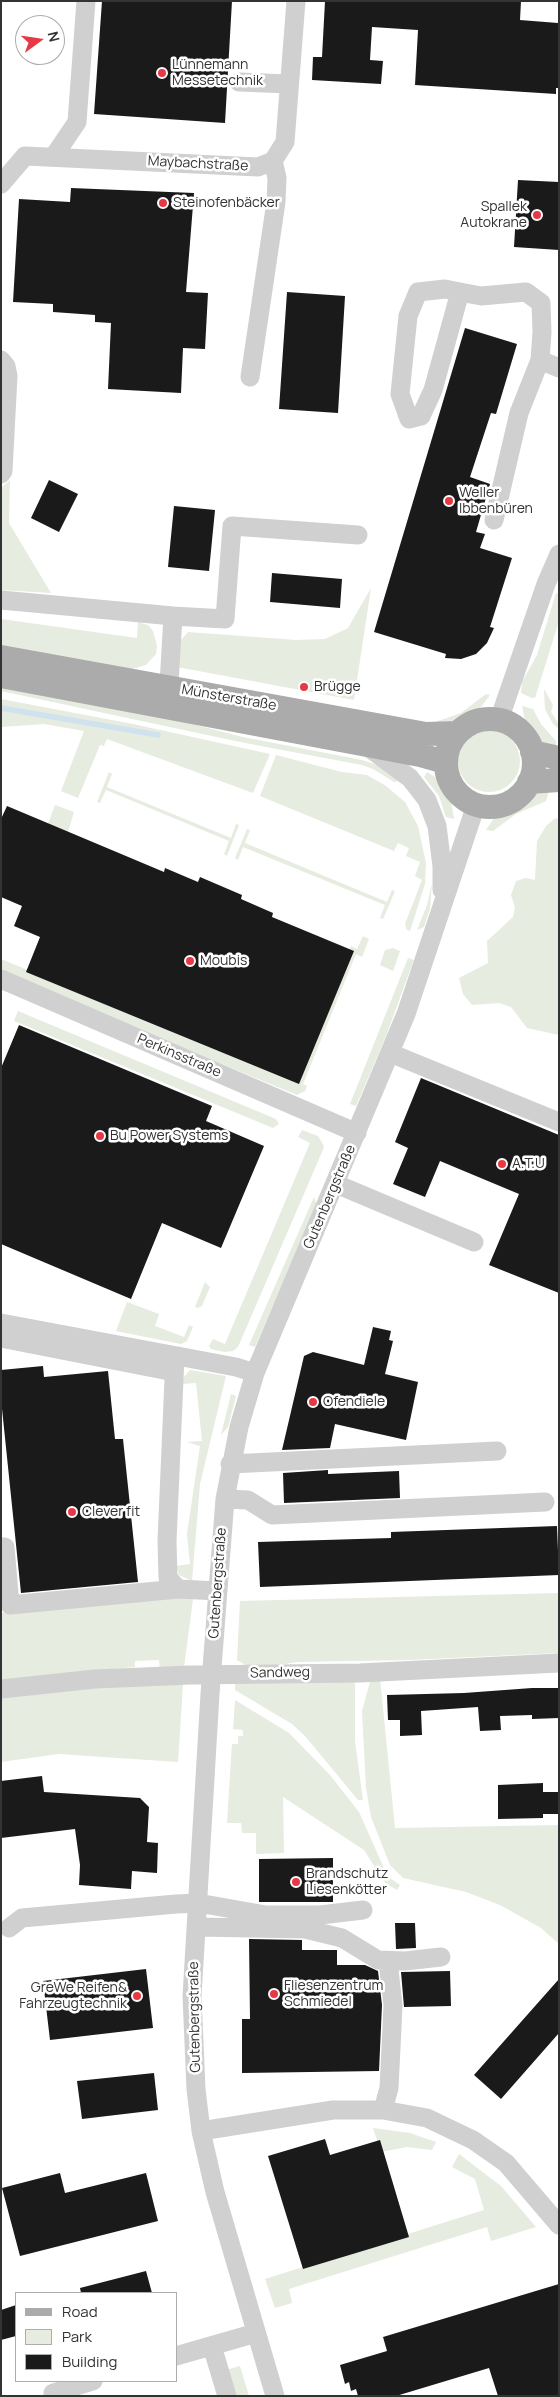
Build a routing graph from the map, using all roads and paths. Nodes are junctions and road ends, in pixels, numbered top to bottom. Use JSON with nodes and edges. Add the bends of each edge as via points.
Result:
{"nodes":[{"id":1,"x":86,"y":1,"type":"edge"},
{"id":2,"x":296,"y":1,"type":"edge"},
{"id":3,"x":239,"y":82,"type":"dead end"},
{"id":4,"x":289,"y":84,"type":"junction"},
{"id":5,"x":54,"y":156,"type":"junction"},
{"id":6,"x":273,"y":161,"type":"junction"},
{"id":7,"x":1,"y":184,"type":"edge"},
{"id":8,"x":460,"y":292,"type":"junction"},
{"id":9,"x":1,"y":360,"type":"edge"},
{"id":10,"x":540,"y":360,"type":"junction"},
{"id":11,"x":559,"y":368,"type":"edge"},
{"id":12,"x":250,"y":376,"type":"dead end"},
{"id":13,"x":1,"y":474,"type":"edge"},
{"id":14,"x":494,"y":520,"type":"dead end"},
{"id":15,"x":358,"y":535,"type":"dead end"},
{"id":16,"x":559,"y":554,"type":"edge"},
{"id":17,"x":1,"y":600,"type":"edge"},
{"id":18,"x":172,"y":616,"type":"junction"},
{"id":19,"x":1,"y":657,"type":"edge"},
{"id":20,"x":1,"y":676,"type":"edge"},
{"id":21,"x":168,"y":697,"type":"junction"},
{"id":22,"x":499,"y":720,"type":"junction"},
{"id":23,"x":457,"y":733,"type":"junction"},
{"id":24,"x":365,"y":744,"type":"junction"},
{"id":25,"x":532,"y":752,"type":"junction"},
{"id":26,"x":559,"y":758,"type":"edge"},
{"id":27,"x":445,"y":762,"type":"junction"},
{"id":28,"x":559,"y":780,"type":"edge"},
{"id":29,"x":529,"y":782,"type":"junction"},
{"id":30,"x":476,"y":805,"type":"junction"},
{"id":31,"x":442,"y":909,"type":"junction"},
{"id":32,"x":1,"y":979,"type":"edge"},
{"id":33,"x":390,"y":1053,"type":"junction"},
{"id":34,"x":559,"y":1122,"type":"edge"},
{"id":35,"x":357,"y":1133,"type":"junction"},
{"id":36,"x":336,"y":1184,"type":"junction"},
{"id":37,"x":474,"y":1242,"type":"dead end"},
{"id":38,"x":1,"y":1323,"type":"edge"},
{"id":39,"x":1,"y":1338,"type":"edge"},
{"id":40,"x":174,"y":1364,"type":"junction"},
{"id":41,"x":256,"y":1373,"type":"junction"},
{"id":42,"x":497,"y":1450,"type":"dead end"},
{"id":43,"x":230,"y":1464,"type":"junction"},
{"id":44,"x":225,"y":1499,"type":"junction"},
{"id":45,"x":545,"y":1502,"type":"dead end"},
{"id":46,"x":1,"y":1547,"type":"edge"},
{"id":47,"x":178,"y":1589,"type":"junction"},
{"id":48,"x":218,"y":1591,"type":"junction"},
{"id":49,"x":559,"y":1662,"type":"edge"},
{"id":50,"x":212,"y":1674,"type":"junction"},
{"id":51,"x":1,"y":1689,"type":"edge"},
{"id":52,"x":198,"y":1903,"type":"junction"},
{"id":53,"x":363,"y":1910,"type":"dead end"},
{"id":54,"x":196,"y":1927,"type":"junction"},
{"id":55,"x":9,"y":1928,"type":"dead end"},
{"id":56,"x":441,"y":1956,"type":"dead end"},
{"id":57,"x":388,"y":1960,"type":"junction"},
{"id":58,"x":382,"y":2110,"type":"junction"},
{"id":59,"x":200,"y":2130,"type":"junction"},
{"id":60,"x":559,"y":2225,"type":"edge"},
{"id":61,"x":256,"y":2333,"type":"junction"},
{"id":62,"x":212,"y":2346,"type":"junction"},
{"id":63,"x":178,"y":2355,"type":"edge"},
{"id":64,"x":89,"y":2382,"type":"edge"},
{"id":65,"x":53,"y":2392,"type":"dead end"},
{"id":66,"x":227,"y":2396,"type":"edge"},
{"id":67,"x":275,"y":2396,"type":"edge"}],
"edges":[{"from":1,"to":5,"type":"street","via":[[77,122]]},
{"from":2,"to":4,"type":"street"},
{"from":3,"to":4,"type":"street"},
{"from":4,"to":6,"type":"street","via":[[285,142]]},
{"from":5,"to":6,"type":"street","name":"Maybachstraße","via":[[258,167]]},
{"from":5,"to":7,"type":"street","name":"Maybachstraße","via":[[25,156]]},
{"from":6,"to":12,"type":"street","via":[[278,178],[276,202]]},
{"from":8,"to":8,"type":"street","via":[[418,292],[408,316],[400,394],[409,420],[421,416],[433,390]]},
{"from":8,"to":10,"type":"street","via":[[481,296],[526,292],[541,303]]},
{"from":9,"to":13,"type":"street","via":[[8,376]]},
{"from":10,"to":11,"type":"street"},
{"from":10,"to":14,"type":"street","via":[[519,413]]},
{"from":15,"to":18,"type":"street","via":[[232,526],[225,619]]},
{"from":16,"to":22,"type":"street"},
{"from":17,"to":18,"type":"street"},
{"from":18,"to":21,"type":"street"},
{"from":19,"to":21,"type":"main road","name":"Münsterstraße"},
{"from":20,"to":21,"type":"main road","name":"Münsterstraße"},
{"from":21,"to":23,"type":"main road","name":"Münsterstraße","via":[[426,734]]},
{"from":21,"to":24,"type":"main road","name":"Münsterstraße"},
{"from":22,"to":23,"type":"main road","name":"Münsterstraße","via":[[476,721]]},
{"from":22,"to":25,"type":"main road","via":[[520,731]]},
{"from":23,"to":27,"type":"main road"},
{"from":24,"to":27,"type":"main road","name":"Münsterstraße"},
{"from":24,"to":31,"type":"street","name":"Münsterstraße","via":[[410,778],[427,800],[437,826],[442,866]]},
{"from":25,"to":26,"type":"main road"},
{"from":25,"to":29,"type":"main road","via":[[533,772]]},
{"from":27,"to":30,"type":"main road","via":[[454,788]]},
{"from":28,"to":29,"type":"main road"},
{"from":29,"to":30,"type":"main road","via":[[507,803],[488,807]]},
{"from":30,"to":31,"type":"street","name":"Gutenbergstraße"},
{"from":31,"to":33,"type":"street","name":"Gutenbergstraße"},
{"from":32,"to":35,"type":"street","name":"Perkinsstraße"},
{"from":33,"to":34,"type":"street"},
{"from":33,"to":35,"type":"street","name":"Gutenbergstraße"},
{"from":35,"to":36,"type":"street","name":"Gutenbergstraße"},
{"from":36,"to":37,"type":"street"},
{"from":36,"to":41,"type":"street","name":"Gutenbergstraße"},
{"from":38,"to":40,"type":"street"},
{"from":39,"to":40,"type":"street"},
{"from":40,"to":41,"type":"street","via":[[236,1367]]},
{"from":40,"to":47,"type":"street","via":[[167,1558],[168,1578]]},
{"from":41,"to":43,"type":"street","name":"Gutenbergstraße"},
{"from":42,"to":43,"type":"street"},
{"from":43,"to":44,"type":"street","name":"Gutenbergstraße"},
{"from":44,"to":45,"type":"street","via":[[248,1500],[272,1515]]},
{"from":44,"to":48,"type":"street","name":"Gutenbergstraße"},
{"from":46,"to":47,"type":"street","via":[[5,1546],[10,1605]]},
{"from":47,"to":48,"type":"street"},
{"from":48,"to":50,"type":"street","name":"Gutenbergstraße"},
{"from":49,"to":50,"type":"street","name":"Sandweg","via":[[360,1672]]},
{"from":50,"to":51,"type":"street","name":"Sandweg","via":[[95,1679]]},
{"from":50,"to":52,"type":"street","name":"Gutenbergstraße"},
{"from":52,"to":53,"type":"street","via":[[266,1915],[320,1915]]},
{"from":52,"to":54,"type":"street","name":"Gutenbergstraße"},
{"from":52,"to":55,"type":"street","via":[[22,1918]]},
{"from":54,"to":57,"type":"street","via":[[304,1930],[342,1938],[378,1960]]},
{"from":54,"to":59,"type":"street","name":"Gutenbergstraße","via":[[192,1996]]},
{"from":56,"to":57,"type":"street"},
{"from":57,"to":58,"type":"street","via":[[393,2005],[392,2048],[389,2088]]},
{"from":58,"to":59,"type":"street","via":[[333,2110]]},
{"from":58,"to":60,"type":"street","via":[[427,2118],[473,2140],[506,2163]]},
{"from":59,"to":61,"type":"street","name":"Gutenbergstraße"},
{"from":61,"to":62,"type":"street"},
{"from":61,"to":67,"type":"street","name":"Gutenbergstraße"},
{"from":62,"to":63,"type":"street"},
{"from":62,"to":66,"type":"street"},
{"from":64,"to":65,"type":"street"}]}
